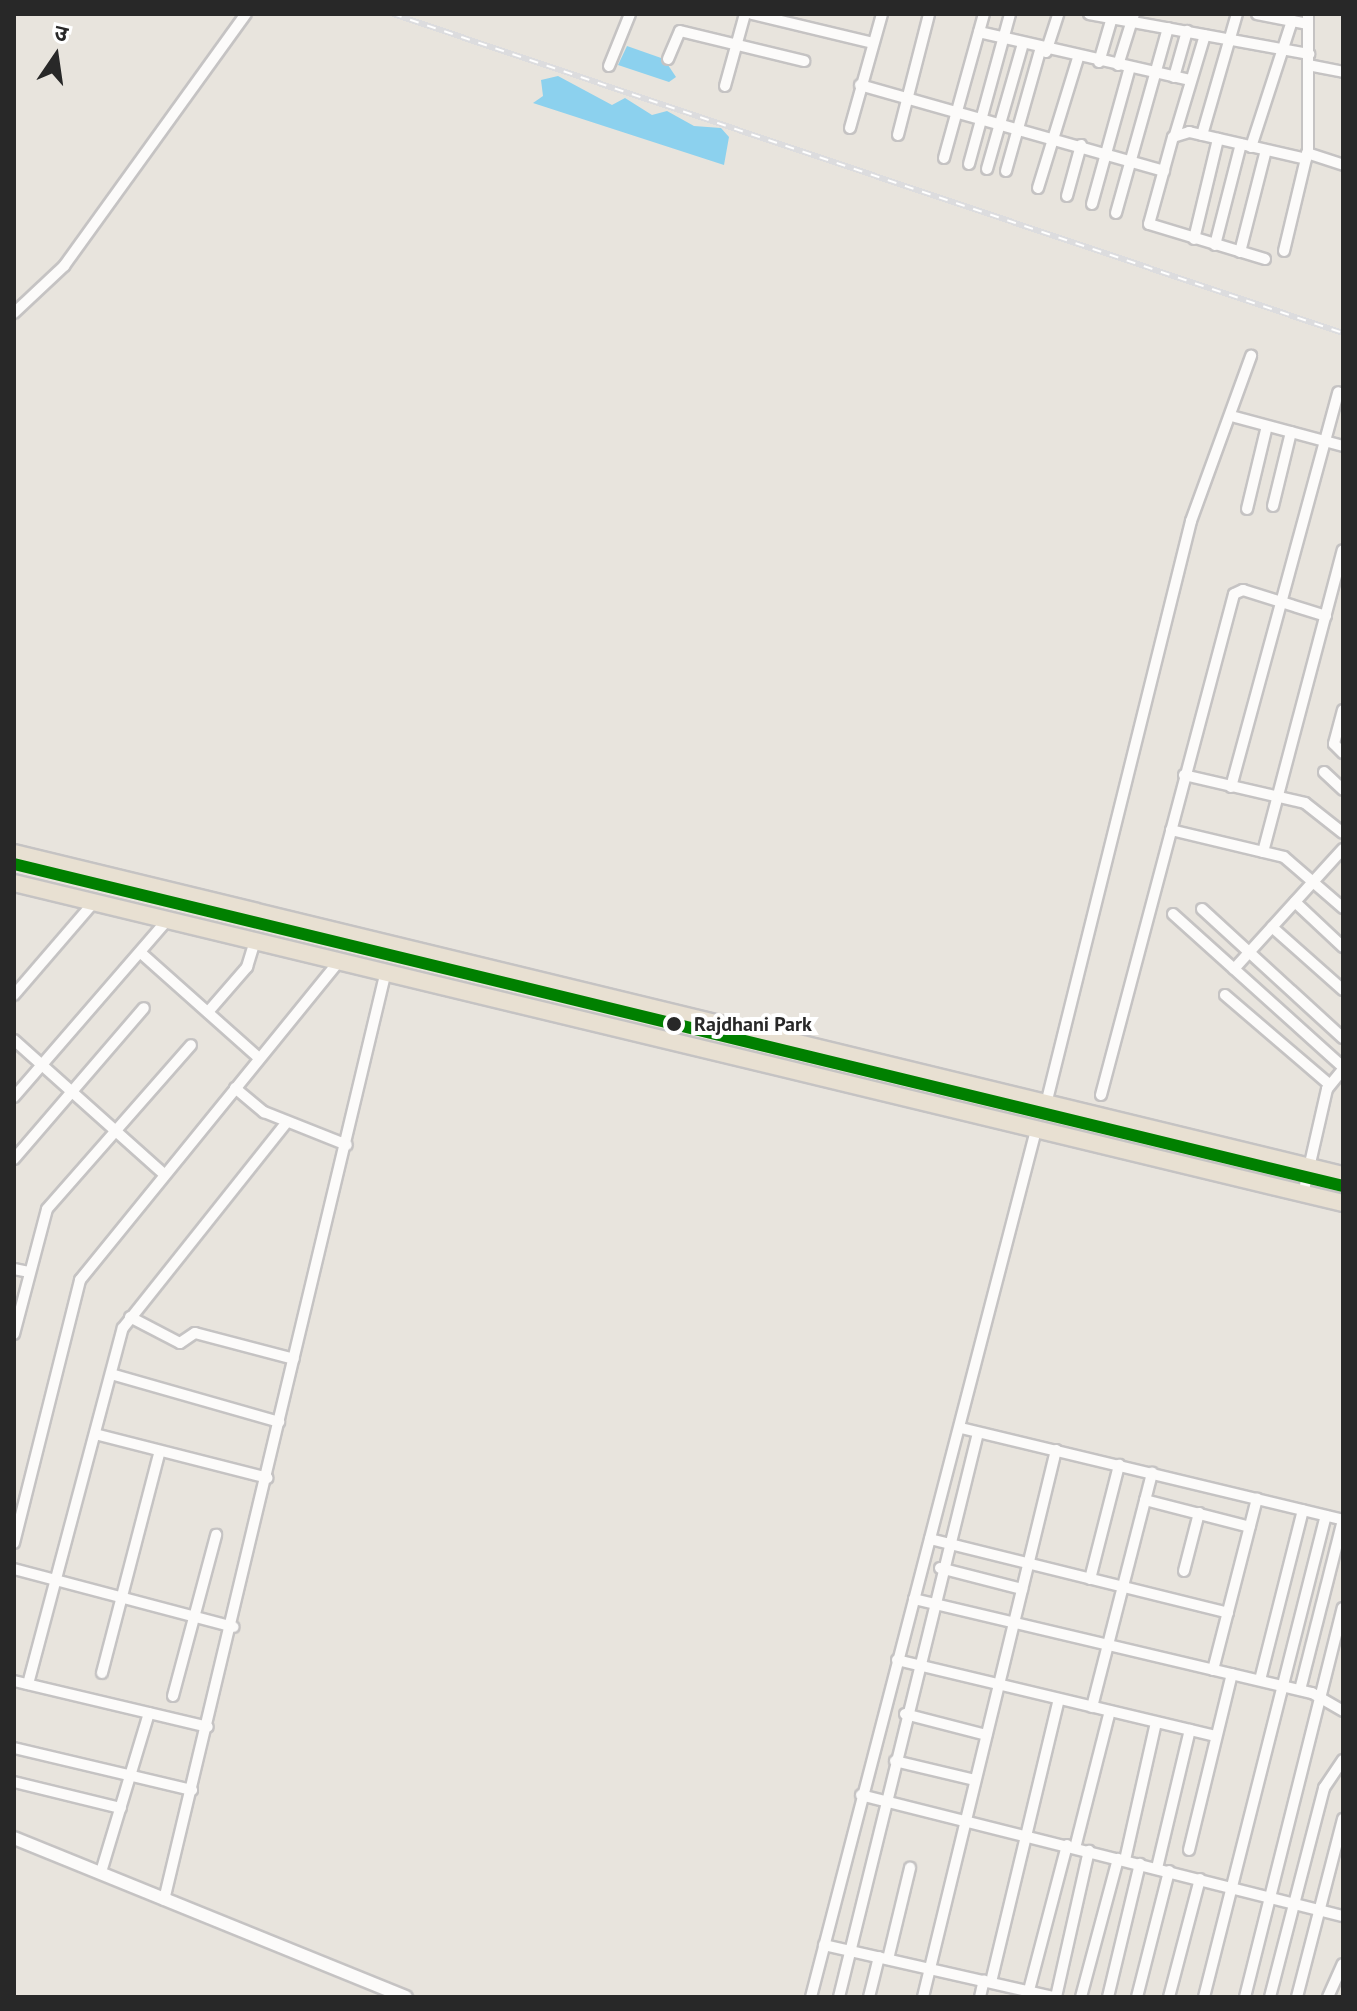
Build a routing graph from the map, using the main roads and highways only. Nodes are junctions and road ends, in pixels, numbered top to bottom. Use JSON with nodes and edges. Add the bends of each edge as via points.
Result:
{"nodes":[{"id":1,"x":14,"y":853,"type":"edge"},
{"id":2,"x":14,"y":883,"type":"edge"},
{"id":3,"x":468,"y":964,"type":"junction"},
{"id":4,"x":463,"y":989,"type":"junction"},
{"id":5,"x":1343,"y":1175,"type":"edge"},
{"id":6,"x":1343,"y":1203,"type":"edge"}],
"edges":[{"from":1,"to":3,"type":"highway"},
{"from":2,"to":4,"type":"highway"},
{"from":3,"to":4,"type":"highway"},
{"from":3,"to":5,"type":"highway"},
{"from":4,"to":6,"type":"highway"}]}
